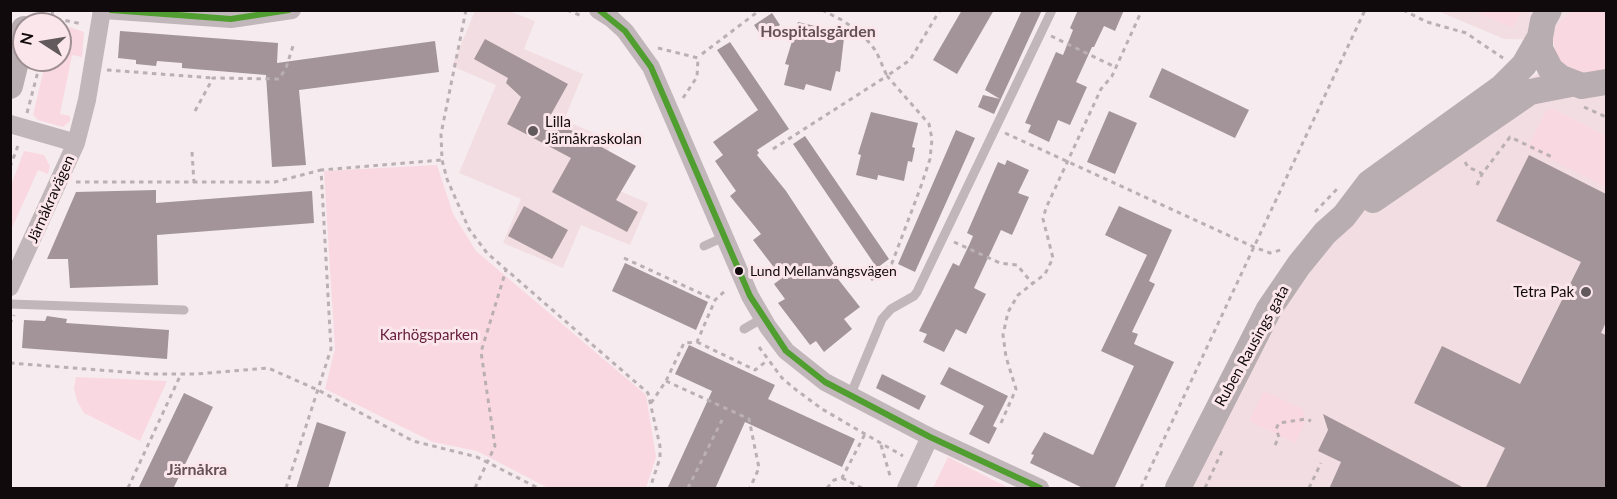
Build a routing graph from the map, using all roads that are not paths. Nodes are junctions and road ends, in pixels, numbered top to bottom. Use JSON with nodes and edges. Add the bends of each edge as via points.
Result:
{"nodes":[{"id":1,"x":292,"y":10,"type":"edge"},
{"id":2,"x":598,"y":10,"type":"edge"},
{"id":3,"x":1052,"y":10,"type":"edge"},
{"id":4,"x":1549,"y":10,"type":"edge"},
{"id":5,"x":102,"y":16,"type":"edge"},
{"id":6,"x":1540,"y":37,"type":"junction"},
{"id":7,"x":1606,"y":82,"type":"edge"},
{"id":8,"x":1575,"y":94,"type":"junction"},
{"id":9,"x":10,"y":124,"type":"edge"},
{"id":10,"x":76,"y":143,"type":"junction"},
{"id":11,"x":1344,"y":216,"type":"junction"},
{"id":12,"x":724,"y":237,"type":"junction"},
{"id":13,"x":704,"y":246,"type":"dead end"},
{"id":14,"x":10,"y":287,"type":"edge"},
{"id":15,"x":10,"y":304,"type":"edge"},
{"id":16,"x":184,"y":310,"type":"dead end"},
{"id":17,"x":763,"y":318,"type":"junction"},
{"id":18,"x":744,"y":329,"type":"dead end"},
{"id":19,"x":850,"y":396,"type":"junction"},
{"id":20,"x":930,"y":437,"type":"junction"},
{"id":21,"x":899,"y":487,"type":"edge"},
{"id":22,"x":1040,"y":489,"type":"edge"},
{"id":23,"x":1178,"y":489,"type":"edge"}],
"edges":[{"from":1,"to":5,"type":"street","via":[[231,19]]},
{"from":2,"to":12,"type":"street","via":[[625,31],[651,67]]},
{"from":3,"to":19,"type":"lane","via":[[914,296],[891,309],[882,320]]},
{"from":4,"to":6,"type":"main road","name":"Ruben Rausings gata"},
{"from":5,"to":10,"type":"street","name":"Järnåkravägen"},
{"from":6,"to":8,"type":"main road","via":[[1551,70]]},
{"from":6,"to":11,"type":"main road","name":"Ruben Rausings gata","via":[[1524,65],[1502,87],[1369,183]]},
{"from":7,"to":8,"type":"main road","name":"Ruben Rausings gata"},
{"from":8,"to":11,"type":"main road","name":"Ruben Rausings gata","via":[[1530,92]]},
{"from":9,"to":10,"type":"street","name":"Järnåkravägen"},
{"from":10,"to":14,"type":"street","name":"Järnåkravägen"},
{"from":11,"to":23,"type":"main road","name":"Ruben Rausings gata","via":[[1299,265],[1269,309]]},
{"from":12,"to":13,"type":"lane"},
{"from":12,"to":17,"type":"street"},
{"from":15,"to":16,"type":"lane"},
{"from":17,"to":18,"type":"lane"},
{"from":17,"to":19,"type":"street","via":[[796,361]]},
{"from":19,"to":20,"type":"street"},
{"from":20,"to":21,"type":"street"},
{"from":20,"to":22,"type":"street"}]}
